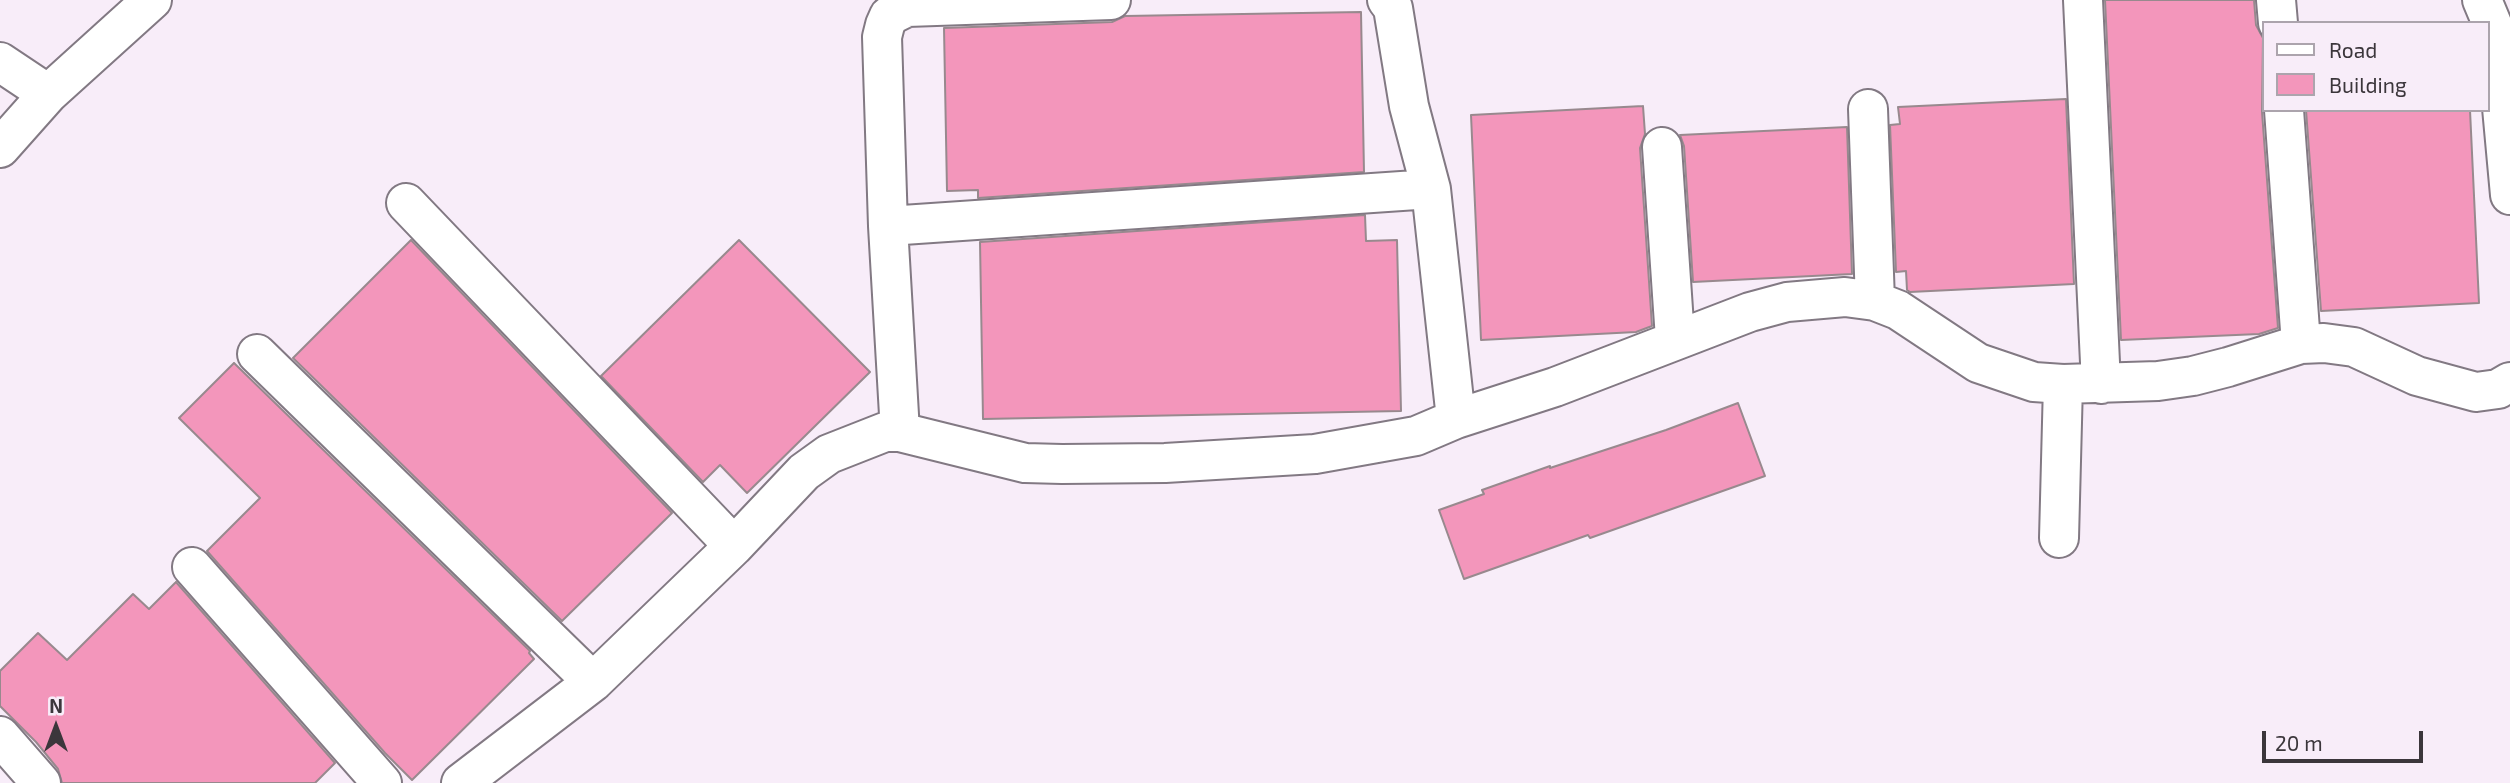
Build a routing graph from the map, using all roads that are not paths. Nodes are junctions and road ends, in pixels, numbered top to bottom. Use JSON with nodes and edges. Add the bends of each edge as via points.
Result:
{"nodes":[{"id":1,"x":152,"y":0,"type":"edge"},
{"id":2,"x":1111,"y":0,"type":"edge"},
{"id":3,"x":1387,"y":0,"type":"edge"},
{"id":4,"x":2083,"y":0,"type":"edge"},
{"id":5,"x":2276,"y":0,"type":"edge"},
{"id":6,"x":2482,"y":0,"type":"edge"},
{"id":7,"x":2278,"y":21,"type":"edge"},
{"id":8,"x":0,"y":62,"type":"edge"},
{"id":9,"x":48,"y":94,"type":"junction"},
{"id":10,"x":1868,"y":109,"type":"dead end"},
{"id":11,"x":2284,"y":112,"type":"edge"},
{"id":12,"x":1661,"y":147,"type":"dead end"},
{"id":13,"x":0,"y":148,"type":"edge"},
{"id":14,"x":1431,"y":189,"type":"junction"},
{"id":15,"x":2510,"y":195,"type":"edge"},
{"id":16,"x":406,"y":204,"type":"dead end"},
{"id":17,"x":888,"y":226,"type":"junction"},
{"id":18,"x":1875,"y":301,"type":"junction"},
{"id":19,"x":1675,"y":339,"type":"junction"},
{"id":20,"x":2301,"y":344,"type":"junction"},
{"id":21,"x":257,"y":354,"type":"dead end"},
{"id":22,"x":2510,"y":382,"type":"edge"},
{"id":23,"x":2063,"y":384,"type":"junction"},
{"id":24,"x":2101,"y":384,"type":"junction"},
{"id":25,"x":1456,"y":419,"type":"junction"},
{"id":26,"x":900,"y":432,"type":"junction"},
{"id":27,"x":2059,"y":538,"type":"dead end"},
{"id":28,"x":734,"y":546,"type":"junction"},
{"id":29,"x":192,"y":567,"type":"dead end"},
{"id":30,"x":593,"y":682,"type":"junction"},
{"id":31,"x":0,"y":736,"type":"edge"},
{"id":32,"x":41,"y":783,"type":"edge"},
{"id":33,"x":382,"y":783,"type":"edge"},
{"id":34,"x":461,"y":783,"type":"edge"}],
"edges":[{"from":1,"to":9,"type":"street"},
{"from":2,"to":17,"type":"street","via":[[907,7],[889,16],[882,37]]},
{"from":3,"to":14,"type":"street","via":[[1393,8],[1409,106]]},
{"from":4,"to":24,"type":"street"},
{"from":5,"to":7,"type":"street"},
{"from":6,"to":15,"type":"street","via":[[2495,31]]},
{"from":8,"to":9,"type":"street"},
{"from":9,"to":13,"type":"street"},
{"from":10,"to":18,"type":"street"},
{"from":11,"to":20,"type":"street"},
{"from":12,"to":19,"type":"street"},
{"from":14,"to":17,"type":"street"},
{"from":14,"to":25,"type":"street"},
{"from":16,"to":28,"type":"street"},
{"from":17,"to":26,"type":"street"},
{"from":18,"to":19,"type":"street","via":[[1845,297],[1787,302]]},
{"from":18,"to":23,"type":"street","via":[[1898,310],[1978,363],[2034,382]]},
{"from":19,"to":25,"type":"street","via":[[1555,387]]},
{"from":20,"to":22,"type":"street","via":[[2354,347],[2417,376],[2476,392]]},
{"from":20,"to":24,"type":"street","via":[[2193,376]]},
{"from":21,"to":30,"type":"street"},
{"from":23,"to":24,"type":"street"},
{"from":23,"to":27,"type":"street"},
{"from":25,"to":26,"type":"street","via":[[1416,436],[1342,450],[1165,463],[1025,463]]},
{"from":26,"to":28,"type":"street","via":[[885,432],[829,454],[804,472]]},
{"from":28,"to":30,"type":"street"},
{"from":29,"to":33,"type":"street"},
{"from":30,"to":34,"type":"street"},
{"from":31,"to":32,"type":"street"}]}
